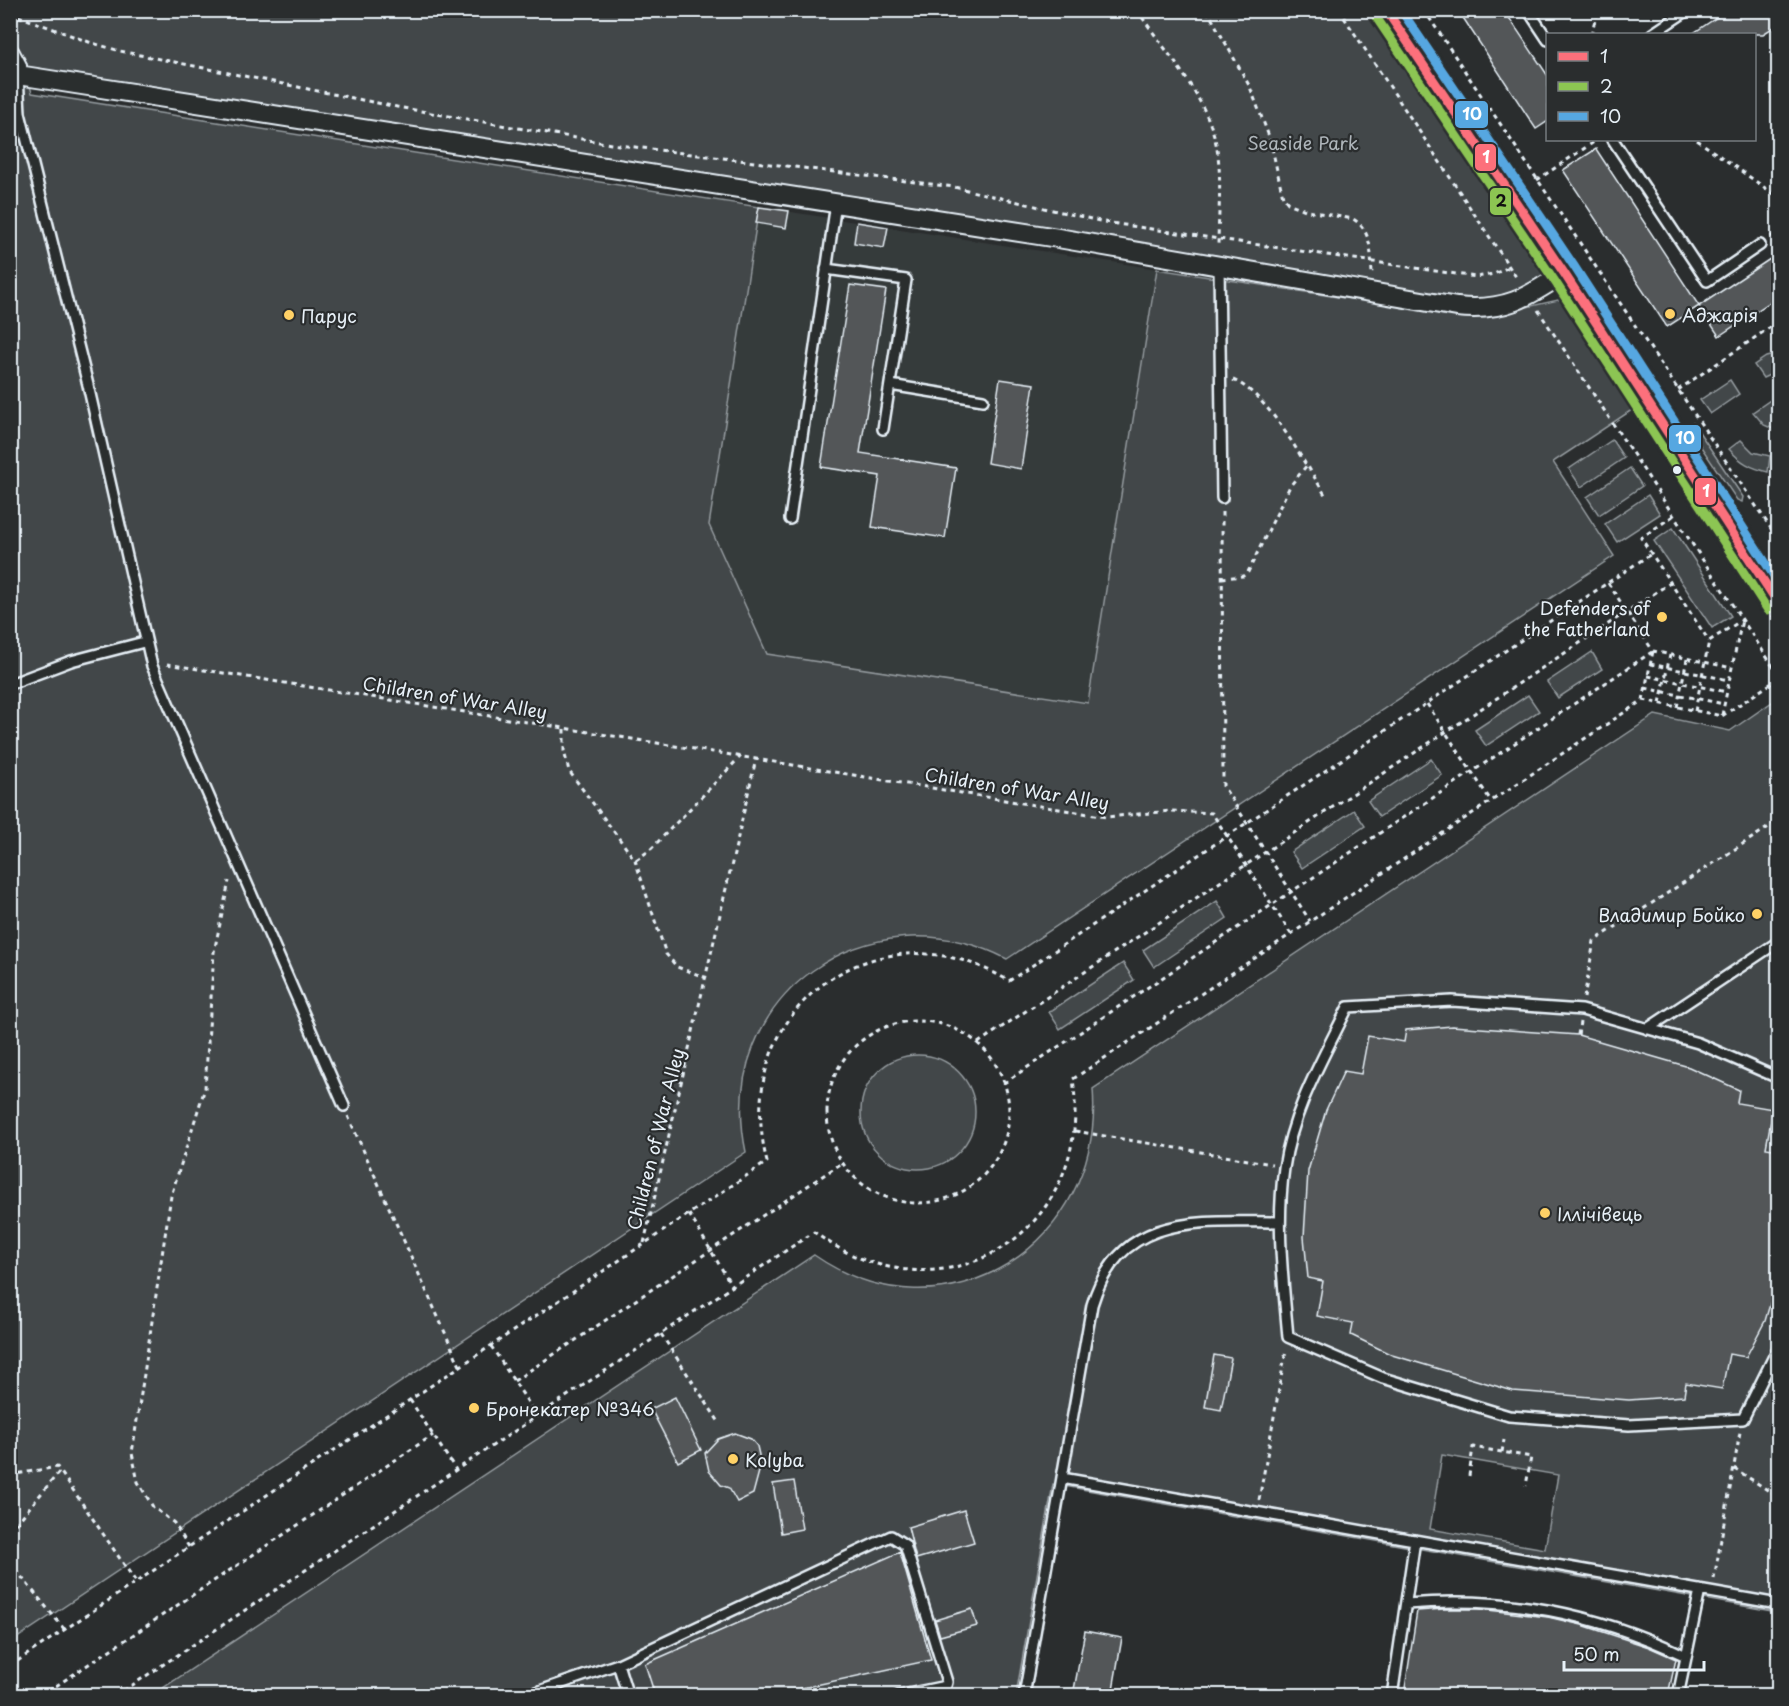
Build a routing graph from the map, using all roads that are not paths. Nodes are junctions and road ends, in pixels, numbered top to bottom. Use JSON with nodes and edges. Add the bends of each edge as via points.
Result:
{"nodes":[{"id":1,"x":1386,"y":10,"type":"edge"},
{"id":2,"x":1528,"y":10,"type":"edge"},
{"id":3,"x":1688,"y":10,"type":"edge"},
{"id":4,"x":1654,"y":33,"type":"edge"},
{"id":5,"x":1546,"y":37,"type":"edge"},
{"id":6,"x":10,"y":53,"type":"edge"},
{"id":7,"x":18,"y":75,"type":"junction"},
{"id":8,"x":1614,"y":141,"type":"edge"},
{"id":9,"x":836,"y":203,"type":"junction"},
{"id":10,"x":1760,"y":245,"type":"dead end"},
{"id":11,"x":1219,"y":265,"type":"junction"},
{"id":12,"x":826,"y":269,"type":"junction"},
{"id":13,"x":1564,"y":273,"type":"junction"},
{"id":14,"x":890,"y":385,"type":"junction"},
{"id":15,"x":983,"y":400,"type":"dead end"},
{"id":16,"x":883,"y":429,"type":"dead end"},
{"id":17,"x":1222,"y":498,"type":"road end"},
{"id":18,"x":790,"y":519,"type":"dead end"},
{"id":19,"x":1779,"y":603,"type":"edge"},
{"id":20,"x":144,"y":642,"type":"junction"},
{"id":21,"x":10,"y":684,"type":"edge"},
{"id":22,"x":1779,"y":942,"type":"edge"},
{"id":23,"x":1647,"y":1029,"type":"junction"},
{"id":24,"x":1779,"y":1078,"type":"edge"},
{"id":25,"x":344,"y":1106,"type":"road end"},
{"id":26,"x":1280,"y":1222,"type":"junction"},
{"id":27,"x":1779,"y":1348,"type":"edge"},
{"id":28,"x":1062,"y":1478,"type":"junction"},
{"id":29,"x":1415,"y":1540,"type":"junction"},
{"id":30,"x":1700,"y":1590,"type":"junction"},
{"id":31,"x":1406,"y":1604,"type":"junction"},
{"id":32,"x":1779,"y":1604,"type":"edge"},
{"id":33,"x":1686,"y":1656,"type":"junction"},
{"id":34,"x":618,"y":1664,"type":"junction"},
{"id":35,"x":945,"y":1691,"type":"edge"},
{"id":36,"x":525,"y":1695,"type":"edge"},
{"id":37,"x":628,"y":1695,"type":"edge"},
{"id":38,"x":898,"y":1695,"type":"edge"},
{"id":39,"x":1024,"y":1695,"type":"edge"},
{"id":40,"x":1392,"y":1695,"type":"edge"},
{"id":41,"x":1678,"y":1695,"type":"edge"}],
"edges":[{"from":1,"to":13,"type":"main road"},
{"from":2,"to":5,"type":"lane"},
{"from":3,"to":4,"type":"lane"},
{"from":6,"to":7,"type":"street"},
{"from":7,"to":9,"type":"street"},
{"from":7,"to":20,"type":"lane","via":[[20,113],[88,385]]},
{"from":8,"to":10,"type":"lane","via":[[1707,281]]},
{"from":9,"to":11,"type":"street"},
{"from":9,"to":12,"type":"lane"},
{"from":11,"to":13,"type":"street","via":[[1476,309],[1529,297]]},
{"from":11,"to":17,"type":"lane"},
{"from":12,"to":14,"type":"lane","via":[[906,280]]},
{"from":12,"to":18,"type":"lane"},
{"from":13,"to":19,"type":"main road"},
{"from":14,"to":15,"type":"lane"},
{"from":14,"to":16,"type":"lane"},
{"from":20,"to":21,"type":"lane","via":[[71,661]]},
{"from":20,"to":25,"type":"lane"},
{"from":22,"to":23,"type":"lane"},
{"from":23,"to":24,"type":"lane","via":[[1698,1043]]},
{"from":23,"to":26,"type":"lane","via":[[1582,1010],[1452,1001],[1348,1007],[1302,1101],[1284,1167]]},
{"from":26,"to":27,"type":"lane","via":[[1288,1337],[1383,1378],[1509,1416],[1629,1425],[1743,1419]]},
{"from":26,"to":28,"type":"lane","via":[[1175,1224],[1146,1234],[1112,1264],[1092,1305]]},
{"from":28,"to":29,"type":"lane"},
{"from":28,"to":39,"type":"lane"},
{"from":29,"to":30,"type":"lane"},
{"from":29,"to":31,"type":"lane"},
{"from":30,"to":32,"type":"lane"},
{"from":30,"to":33,"type":"lane"},
{"from":31,"to":33,"type":"lane","via":[[1480,1601],[1541,1608],[1627,1630]]},
{"from":31,"to":40,"type":"lane"},
{"from":33,"to":41,"type":"lane"},
{"from":34,"to":35,"type":"lane","via":[[891,1536],[905,1545],[948,1682]]},
{"from":34,"to":36,"type":"lane"},
{"from":34,"to":37,"type":"lane"},
{"from":35,"to":38,"type":"lane"}]}
